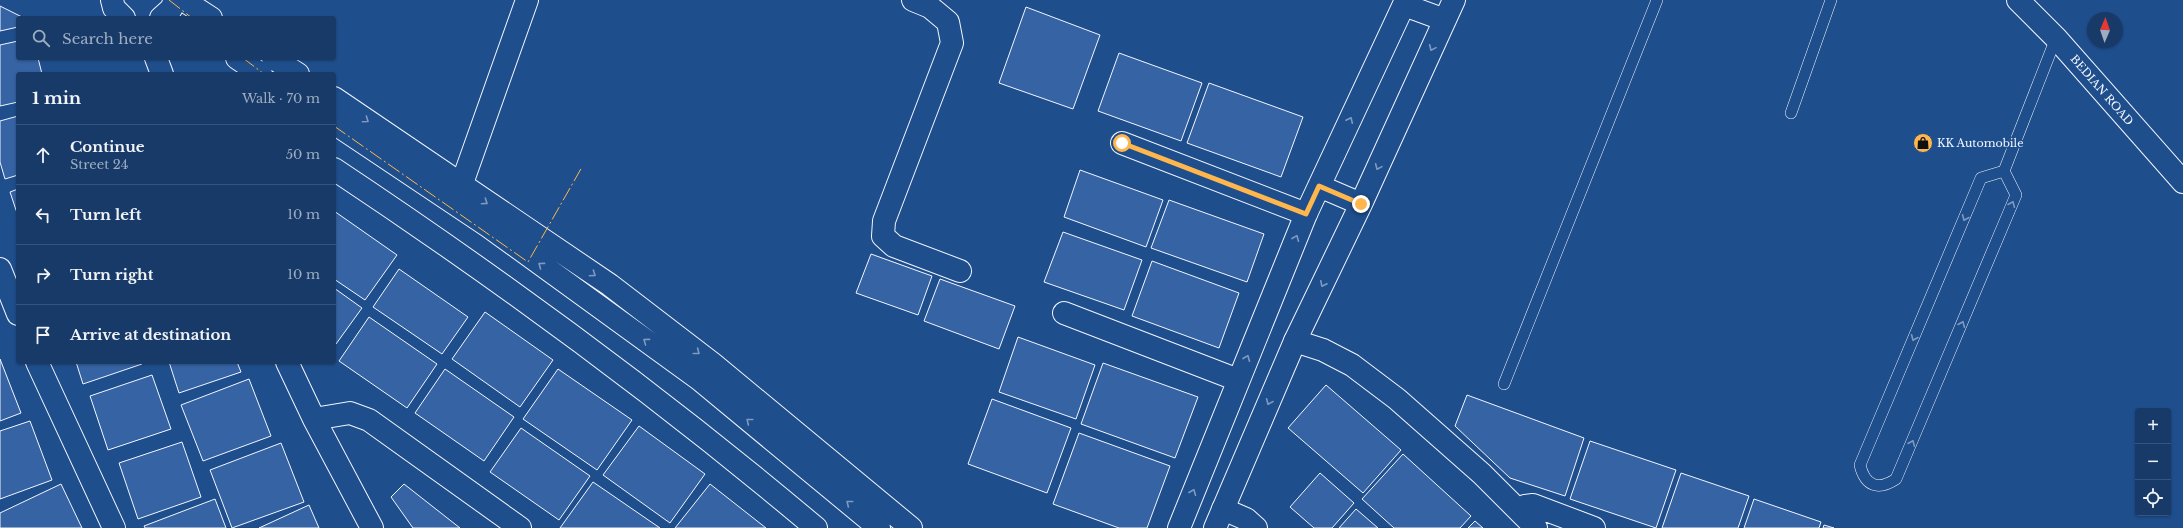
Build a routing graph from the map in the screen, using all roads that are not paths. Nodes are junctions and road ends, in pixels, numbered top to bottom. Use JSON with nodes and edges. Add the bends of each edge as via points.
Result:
{"nodes":[{"id":1,"x":93,"y":0,"type":"edge"},
{"id":2,"x":183,"y":0,"type":"edge"},
{"id":3,"x":527,"y":0,"type":"edge"},
{"id":4,"x":913,"y":0,"type":"edge"},
{"id":5,"x":1454,"y":0,"type":"edge"},
{"id":6,"x":1657,"y":0,"type":"edge"},
{"id":7,"x":1831,"y":0,"type":"edge"},
{"id":8,"x":2018,"y":0,"type":"edge"},
{"id":9,"x":1405,"y":3,"type":"edge"},
{"id":10,"x":116,"y":9,"type":"edge"},
{"id":11,"x":208,"y":16,"type":"edge"},
{"id":12,"x":1445,"y":20,"type":"junction"},
{"id":13,"x":2056,"y":38,"type":"junction"},
{"id":14,"x":157,"y":60,"type":"edge"},
{"id":15,"x":240,"y":60,"type":"edge"},
{"id":16,"x":277,"y":60,"type":"edge"},
{"id":17,"x":161,"y":72,"type":"edge"},
{"id":18,"x":258,"y":72,"type":"edge"},
{"id":19,"x":295,"y":72,"type":"edge"},
{"id":20,"x":336,"y":99,"type":"edge"},
{"id":21,"x":1791,"y":112,"type":"dead end"},
{"id":22,"x":336,"y":124,"type":"edge"},
{"id":23,"x":1122,"y":143,"type":"dead end"},
{"id":24,"x":336,"y":170,"type":"edge"},
{"id":25,"x":2004,"y":171,"type":"junction"},
{"id":26,"x":2183,"y":182,"type":"edge"},
{"id":27,"x":461,"y":186,"type":"junction"},
{"id":28,"x":1319,"y":186,"type":"junction"},
{"id":29,"x":1361,"y":204,"type":"junction"},
{"id":30,"x":1306,"y":214,"type":"junction"},
{"id":31,"x":0,"y":269,"type":"edge"},
{"id":32,"x":960,"y":271,"type":"dead end"},
{"id":33,"x":16,"y":309,"type":"edge"},
{"id":34,"x":1064,"y":313,"type":"dead end"},
{"id":35,"x":1295,"y":341,"type":"junction"},
{"id":36,"x":38,"y":364,"type":"edge"},
{"id":37,"x":288,"y":364,"type":"edge"},
{"id":38,"x":1238,"y":380,"type":"junction"},
{"id":39,"x":1504,"y":384,"type":"dead end"},
{"id":40,"x":314,"y":419,"type":"junction"},
{"id":41,"x":1518,"y":510,"type":"junction"},
{"id":42,"x":1219,"y":518,"type":"edge"},
{"id":43,"x":114,"y":528,"type":"edge"},
{"id":44,"x":372,"y":528,"type":"edge"},
{"id":45,"x":520,"y":528,"type":"edge"},
{"id":46,"x":816,"y":528,"type":"edge"},
{"id":47,"x":879,"y":528,"type":"edge"},
{"id":48,"x":911,"y":528,"type":"edge"},
{"id":49,"x":1178,"y":528,"type":"edge"},
{"id":50,"x":1256,"y":528,"type":"edge"},
{"id":51,"x":1536,"y":528,"type":"edge"},
{"id":52,"x":1594,"y":528,"type":"edge"}],
"edges":[{"from":1,"to":10,"type":"street"},
{"from":2,"to":11,"type":"street"},
{"from":3,"to":27,"type":"street"},
{"from":4,"to":32,"type":"street","via":[[930,7],[948,22],[952,43],[884,221],[884,236],[894,246]]},
{"from":5,"to":12,"type":"street"},
{"from":6,"to":39,"type":"lane"},
{"from":7,"to":21,"type":"lane"},
{"from":8,"to":13,"type":"street","name":"BEDIAN ROAD"},
{"from":9,"to":12,"type":"street"},
{"from":28,"to":9,"type":"street","one_way":true},
{"from":12,"to":29,"type":"street","one_way":true},
{"from":13,"to":25,"type":"lane"},
{"from":13,"to":26,"type":"street","name":"BEDIAN ROAD"},
{"from":14,"to":17,"type":"street"},
{"from":15,"to":18,"type":"street"},
{"from":16,"to":19,"type":"street"},
{"from":20,"to":27,"type":"street","one_way":true},
{"from":47,"to":22,"type":"street","one_way":true,"via":[[699,380],[488,226]]},
{"from":23,"to":30,"type":"street"},
{"from":24,"to":46,"type":"street","via":[[499,282],[732,457]]},
{"from":25,"to":25,"type":"lane","one_way":true,"via":[[1981,178],[1860,464],[1863,476],[1873,485],[1886,486],[1896,479],[2016,195]]},
{"from":27,"to":48,"type":"street","one_way":true,"via":[[616,290],[713,364]]},
{"from":28,"to":29,"type":"street"},
{"from":28,"to":30,"type":"street"},
{"from":29,"to":35,"type":"street","one_way":true},
{"from":38,"to":30,"type":"street","one_way":true},
{"from":31,"to":33,"type":"street"},
{"from":34,"to":38,"type":"street"},
{"from":35,"to":41,"type":"street","via":[[1323,350],[1352,365],[1397,399],[1482,474]]},
{"from":35,"to":42,"type":"street","one_way":true},
{"from":36,"to":43,"type":"street"},
{"from":37,"to":40,"type":"street"},
{"from":49,"to":38,"type":"street","one_way":true},
{"from":40,"to":44,"type":"street"},
{"from":40,"to":45,"type":"street","via":[[350,413],[368,420]]},
{"from":41,"to":51,"type":"street"},
{"from":41,"to":52,"type":"street","via":[[1533,505]]},
{"from":42,"to":50,"type":"street","via":[[1246,519]]}]}
